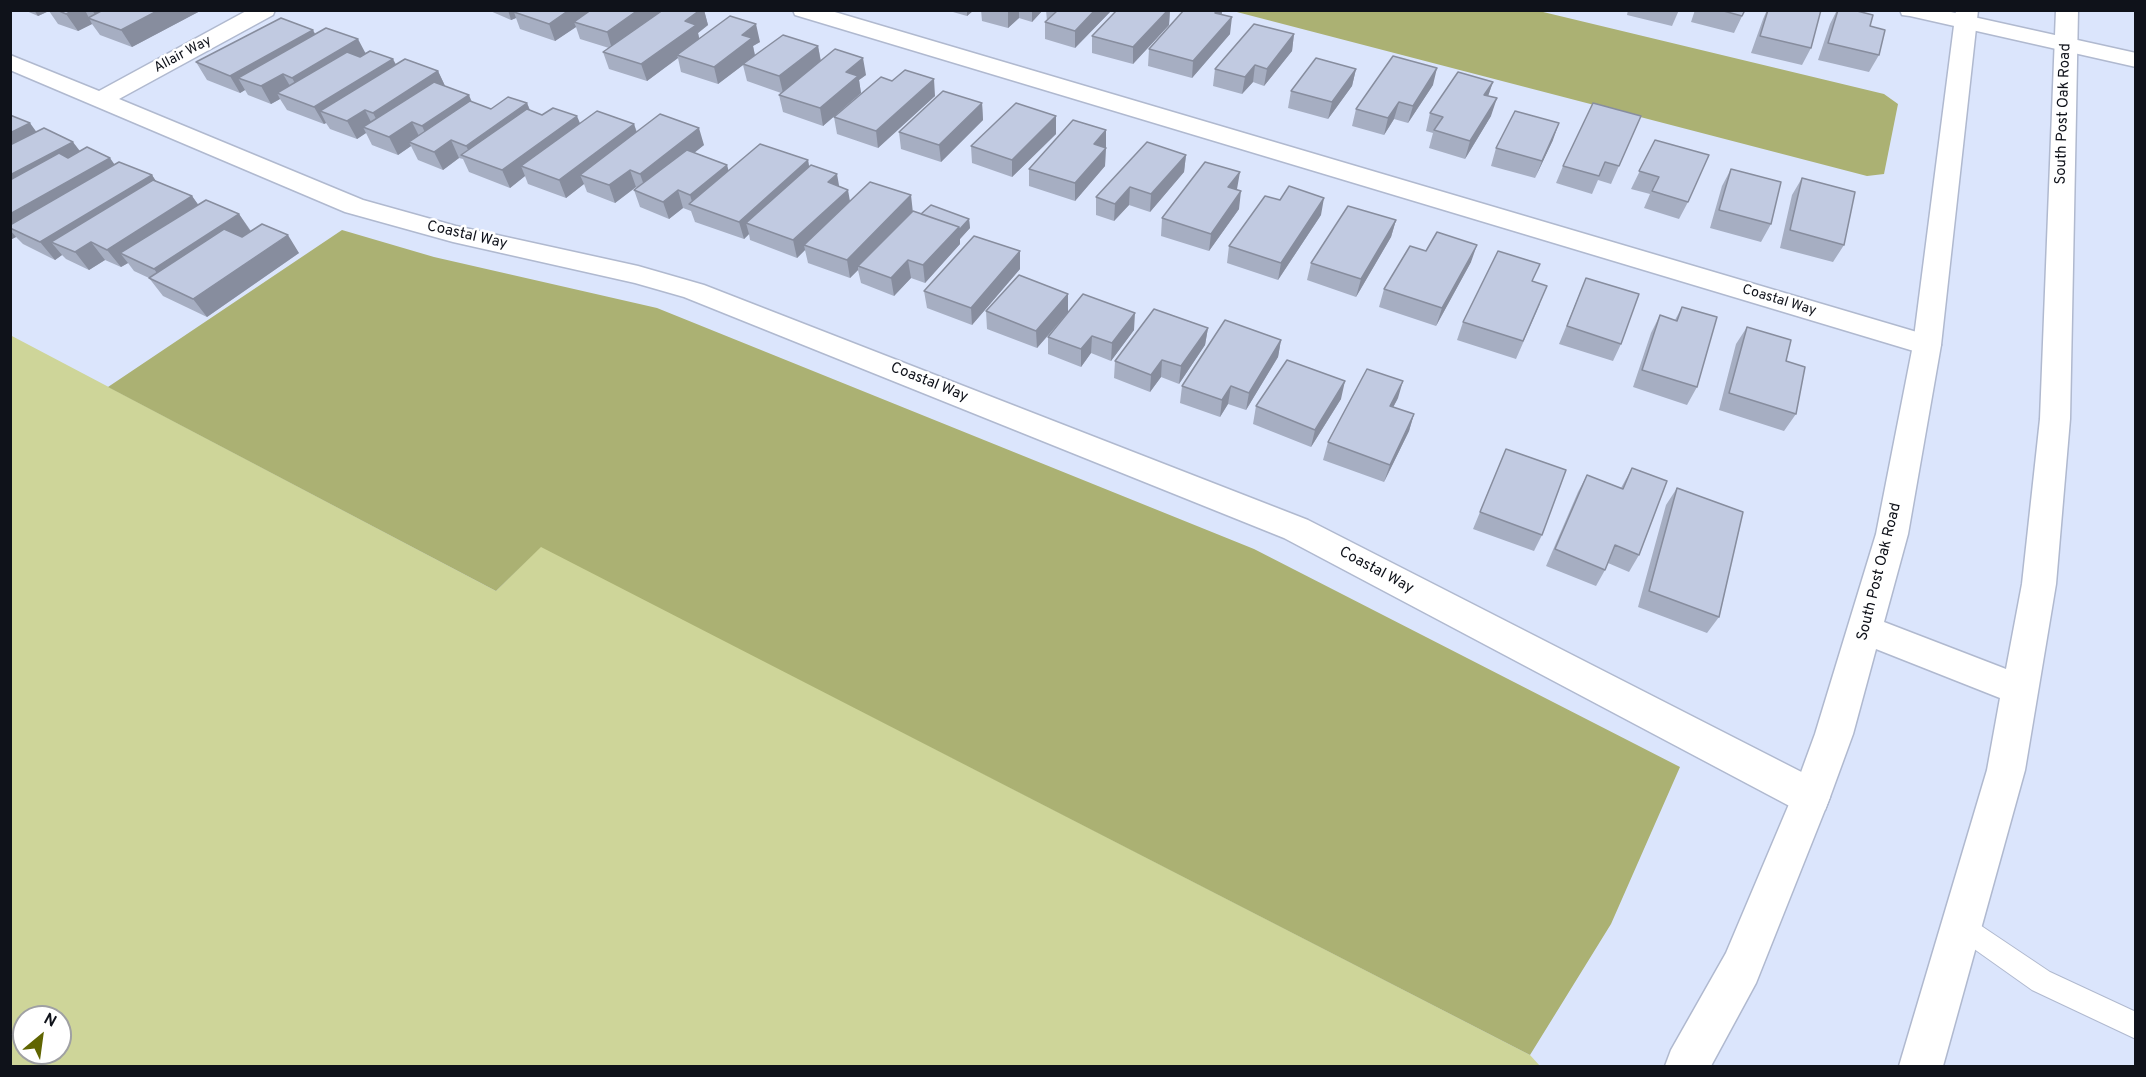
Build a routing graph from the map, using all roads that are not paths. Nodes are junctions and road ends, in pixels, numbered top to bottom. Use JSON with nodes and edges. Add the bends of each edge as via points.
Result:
{"nodes":[{"id":1,"x":265,"y":10,"type":"edge"},
{"id":2,"x":803,"y":10,"type":"edge"},
{"id":3,"x":1910,"y":10,"type":"edge"},
{"id":4,"x":2067,"y":10,"type":"edge"},
{"id":5,"x":1966,"y":17,"type":"edge"},
{"id":6,"x":2066,"y":44,"type":"junction"},
{"id":7,"x":2136,"y":60,"type":"edge"},
{"id":8,"x":10,"y":62,"type":"edge"},
{"id":9,"x":101,"y":99,"type":"junction"},
{"id":10,"x":1927,"y":345,"type":"junction"},
{"id":11,"x":1866,"y":630,"type":"junction"},
{"id":12,"x":2020,"y":690,"type":"junction"},
{"id":13,"x":1810,"y":797,"type":"junction"},
{"id":14,"x":1962,"y":925,"type":"junction"},
{"id":15,"x":2136,"y":1026,"type":"edge"},
{"id":16,"x":1687,"y":1066,"type":"edge"},
{"id":17,"x":1921,"y":1066,"type":"edge"}],
"edges":[{"from":1,"to":9,"type":"street","name":"Allair Way"},
{"from":2,"to":10,"type":"street","name":"Coastal Way"},
{"from":3,"to":5,"type":"street"},
{"from":4,"to":6,"type":"street","name":"South Post Oak Road"},
{"from":5,"to":6,"type":"street"},
{"from":5,"to":10,"type":"street","name":"South Post Oak Road"},
{"from":6,"to":7,"type":"street"},
{"from":6,"to":12,"type":"street","name":"South Post Oak Road","via":[[2055,418],[2039,585]]},
{"from":8,"to":9,"type":"street","name":"Coastal Way"},
{"from":9,"to":13,"type":"street","name":"Coastal Way","via":[[354,206],[453,234],[694,291],[1296,529]]},
{"from":10,"to":11,"type":"street","name":"South Post Oak Road","via":[[1892,534]]},
{"from":11,"to":12,"type":"street"},
{"from":11,"to":13,"type":"street","name":"South Post Oak Road"},
{"from":12,"to":14,"type":"street","name":"South Post Oak Road","via":[[2006,770]]},
{"from":13,"to":16,"type":"street","name":"South Post Oak Road","via":[[1741,968]]},
{"from":14,"to":15,"type":"lane","via":[[2041,981]]},
{"from":14,"to":17,"type":"street","name":"South Post Oak Road"}]}
